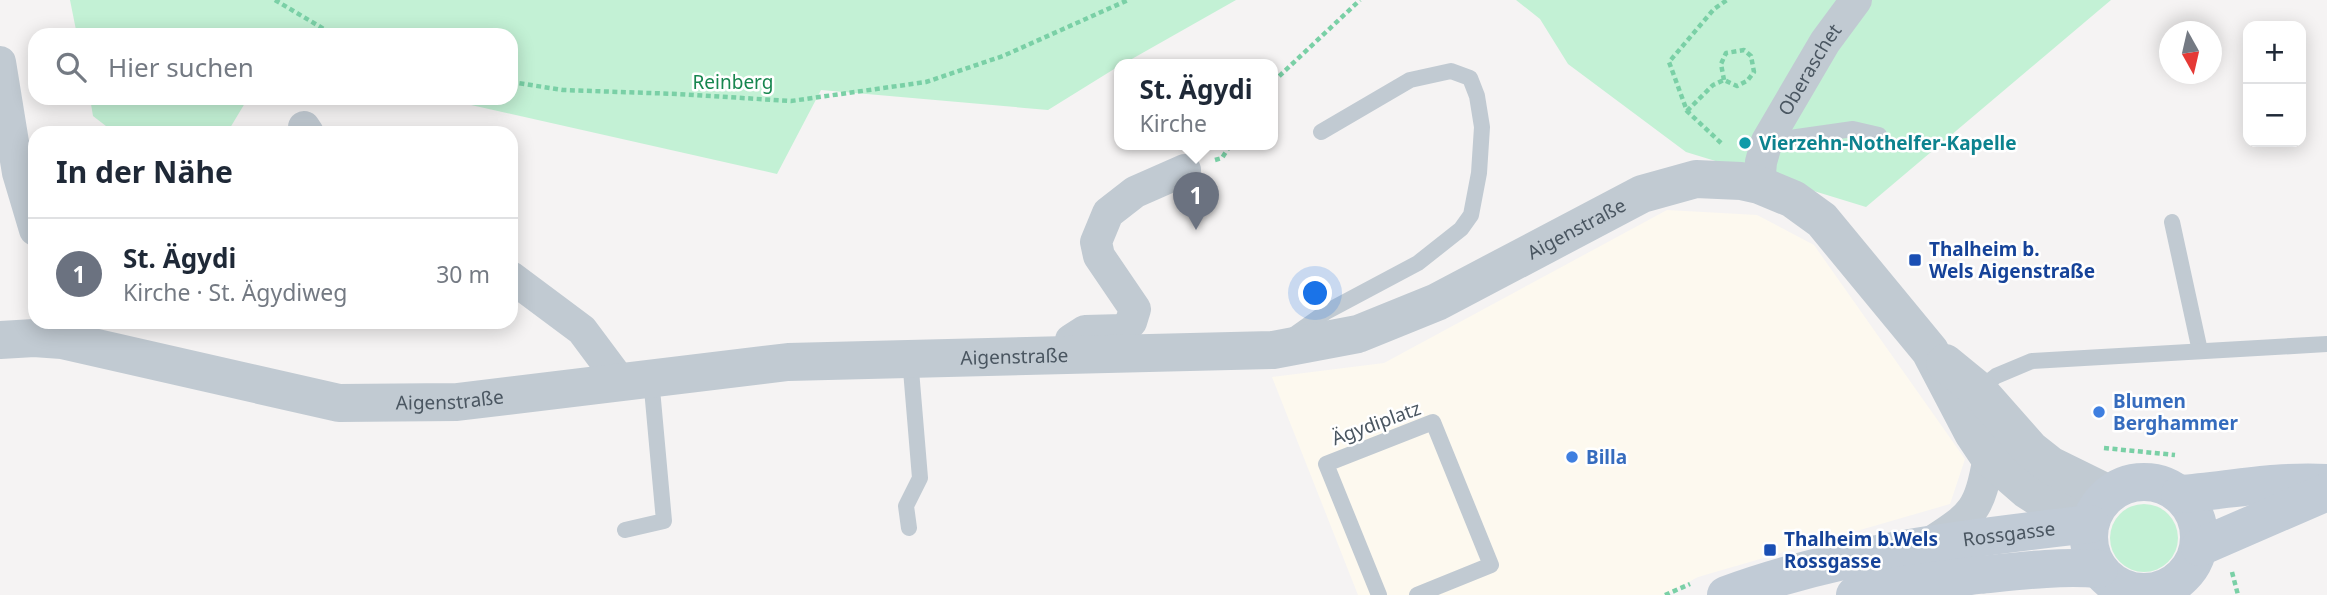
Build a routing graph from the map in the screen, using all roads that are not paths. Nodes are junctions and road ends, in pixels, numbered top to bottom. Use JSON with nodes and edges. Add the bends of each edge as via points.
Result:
{"nodes":[{"id":1,"x":1856,"y":0,"type":"edge"},
{"id":2,"x":0,"y":62,"type":"edge"},
{"id":3,"x":1321,"y":132,"type":"dead end"},
{"id":4,"x":1879,"y":135,"type":"dead end"},
{"id":5,"x":1767,"y":141,"type":"junction"},
{"id":6,"x":1185,"y":170,"type":"dead end"},
{"id":7,"x":1759,"y":185,"type":"junction"},
{"id":8,"x":28,"y":207,"type":"edge"},
{"id":9,"x":2172,"y":222,"type":"dead end"},
{"id":10,"x":518,"y":283,"type":"edge"},
{"id":11,"x":62,"y":331,"type":"edge"},
{"id":12,"x":0,"y":340,"type":"edge"},
{"id":13,"x":2327,"y":344,"type":"edge"},
{"id":14,"x":1273,"y":350,"type":"junction"},
{"id":15,"x":1930,"y":351,"type":"junction"},
{"id":16,"x":2200,"y":351,"type":"junction"},
{"id":17,"x":1070,"y":355,"type":"junction"},
{"id":18,"x":910,"y":358,"type":"junction"},
{"id":19,"x":636,"y":379,"type":"junction"},
{"id":20,"x":1978,"y":390,"type":"junction"},
{"id":21,"x":1989,"y":457,"type":"junction"},
{"id":22,"x":2327,"y":483,"type":"edge"},
{"id":23,"x":2327,"y":492,"type":"edge"},
{"id":24,"x":2180,"y":494,"type":"junction"},
{"id":25,"x":2100,"y":509,"type":"junction"},
{"id":26,"x":909,"y":528,"type":"dead end"},
{"id":27,"x":625,"y":530,"type":"dead end"},
{"id":28,"x":1923,"y":547,"type":"junction"},
{"id":29,"x":2099,"y":569,"type":"junction"},
{"id":30,"x":2193,"y":572,"type":"edge"},
{"id":31,"x":2134,"y":593,"type":"edge"},
{"id":32,"x":1379,"y":595,"type":"edge"},
{"id":33,"x":1417,"y":595,"type":"edge"},
{"id":34,"x":1726,"y":595,"type":"edge"},
{"id":35,"x":1855,"y":595,"type":"edge"}],
"edges":[{"from":1,"to":5,"type":"street","name":"Oberaschet","via":[[1825,42]]},
{"from":2,"to":8,"type":"street"},
{"from":3,"to":14,"type":"lane","via":[[1410,80],[1451,71],[1470,78],[1482,127],[1471,215],[1461,229],[1418,263],[1326,312]]},
{"from":4,"to":5,"type":"lane","via":[[1853,129]]},
{"from":5,"to":7,"type":"street","name":"Oberaschet"},
{"from":6,"to":17,"type":"street","via":[[1135,192],[1108,213],[1096,242],[1099,256],[1135,309],[1123,330],[1085,331],[1071,340]]},
{"from":7,"to":14,"type":"street","name":"Aigenstraße","via":[[1696,179],[1642,194],[1437,302],[1358,334]]},
{"from":7,"to":15,"type":"street","name":"Aigenstraße","via":[[1793,199],[1822,220]]},
{"from":9,"to":16,"type":"lane"},
{"from":10,"to":19,"type":"street","via":[[582,330]]},
{"from":11,"to":12,"type":"street","name":"Aigenstraße"},
{"from":11,"to":19,"type":"street","name":"Aigenstraße","via":[[338,402],[457,401]]},
{"from":13,"to":16,"type":"lane"},
{"from":14,"to":17,"type":"street","name":"Aigenstraße"},
{"from":15,"to":20,"type":"street","name":"Aigenstraße"},
{"from":15,"to":21,"type":"street","name":"Aigenstraße"},
{"from":16,"to":20,"type":"lane","via":[[2032,361],[1996,376]]},
{"from":17,"to":18,"type":"street","name":"Aigenstraße"},
{"from":18,"to":19,"type":"street","name":"Aigenstraße","via":[[788,362]]},
{"from":18,"to":26,"type":"lane","via":[[920,478],[906,506]]},
{"from":19,"to":27,"type":"lane","via":[[664,521]]},
{"from":20,"to":25,"type":"street","name":"Aigenstraße","via":[[2031,450]]},
{"from":21,"to":25,"type":"street","name":"Aigenstraße","via":[[2057,509]]},
{"from":21,"to":28,"type":"street","via":[[1973,511]]},
{"from":22,"to":24,"type":"main road","via":[[2297,481]]},
{"from":23,"to":30,"type":"main road"},
{"from":24,"to":25,"type":"main road","via":[[2163,484],[2126,485]]},
{"from":24,"to":30,"type":"main road","via":[[2197,518]]},
{"from":25,"to":28,"type":"main road","name":"Rossgasse"},
{"from":25,"to":29,"type":"main road","via":[[2088,540]]},
{"from":28,"to":34,"type":"main road","name":"Rossgasse","via":[[1800,572]]},
{"from":29,"to":31,"type":"main road","via":[[2119,587]]},
{"from":29,"to":35,"type":"main road","name":"Rossgasse","via":[[2028,570]]},
{"from":30,"to":31,"type":"main road","via":[[2163,590]]},
{"from":32,"to":33,"type":"lane","name":"Ägydiplatz","via":[[1326,464],[1433,422],[1491,565]]}]}
